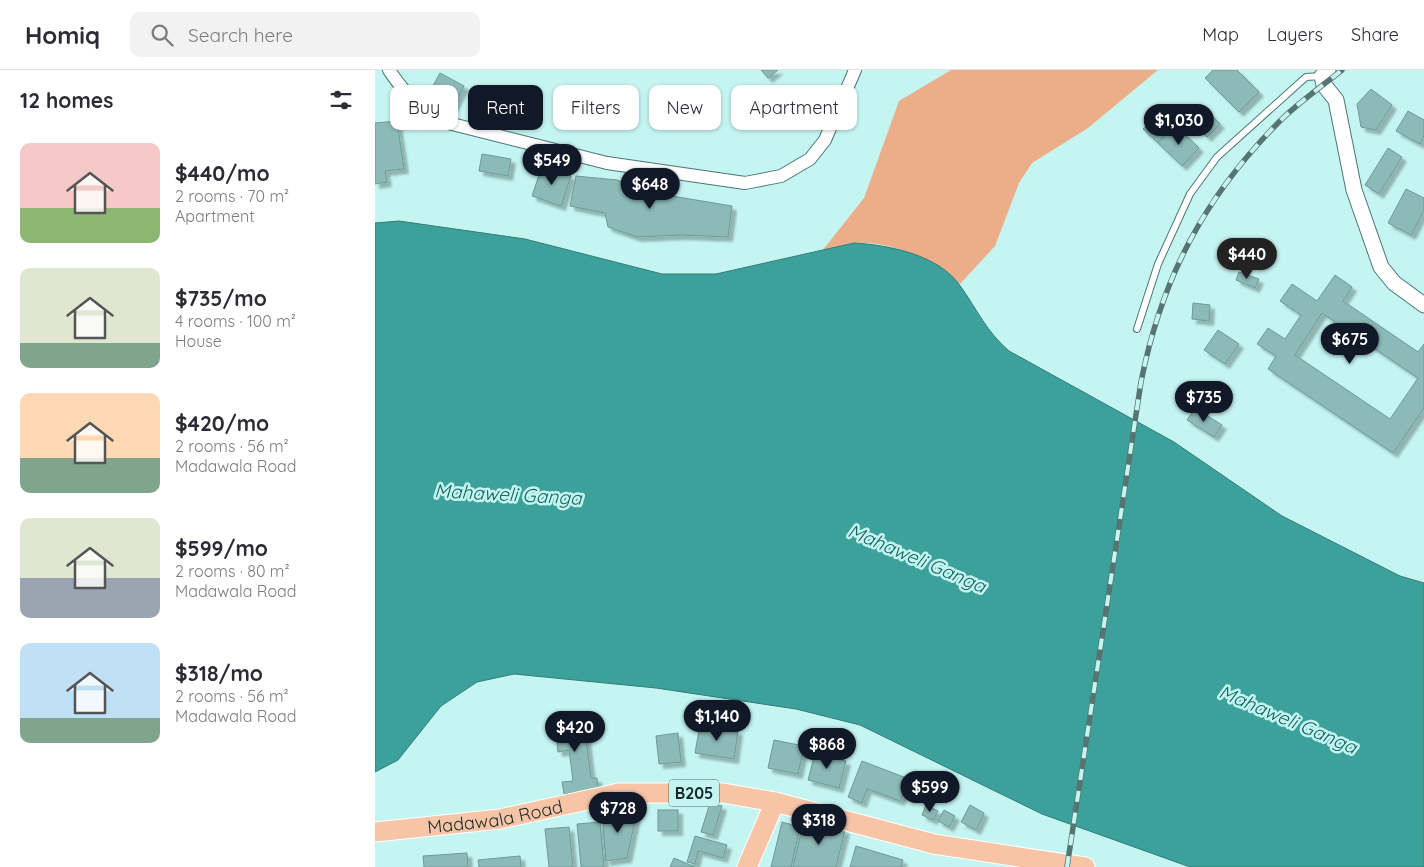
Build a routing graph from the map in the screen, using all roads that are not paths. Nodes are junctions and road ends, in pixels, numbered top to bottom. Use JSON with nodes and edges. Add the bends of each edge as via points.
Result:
{"nodes":[{"id":1,"x":389,"y":70,"type":"edge"},
{"id":2,"x":855,"y":70,"type":"edge"},
{"id":3,"x":1325,"y":73,"type":"edge"},
{"id":4,"x":1424,"y":305,"type":"edge"},
{"id":5,"x":1137,"y":330,"type":"dead end"},
{"id":6,"x":775,"y":802,"type":"junction"},
{"id":7,"x":375,"y":832,"type":"edge"},
{"id":8,"x":747,"y":867,"type":"edge"},
{"id":9,"x":1085,"y":867,"type":"edge"}],
"edges":[{"from":1,"to":2,"type":"street","via":[[404,92],[431,116],[448,123],[607,163],[745,183],[781,176],[810,159],[825,140]]},
{"from":3,"to":4,"type":"street","via":[[1323,85],[1336,100],[1354,190],[1381,267],[1394,283]]},
{"from":3,"to":5,"type":"lane","via":[[1306,77],[1217,157],[1190,194],[1158,264]]},
{"from":6,"to":7,"type":"main road","name":"Madawala Road","number":"B205","via":[[723,793],[619,793],[500,819]]},
{"from":6,"to":8,"type":"main road"},
{"from":6,"to":9,"type":"main road","name":"Madawala Road","number":"B205","via":[[934,844]]}]}
